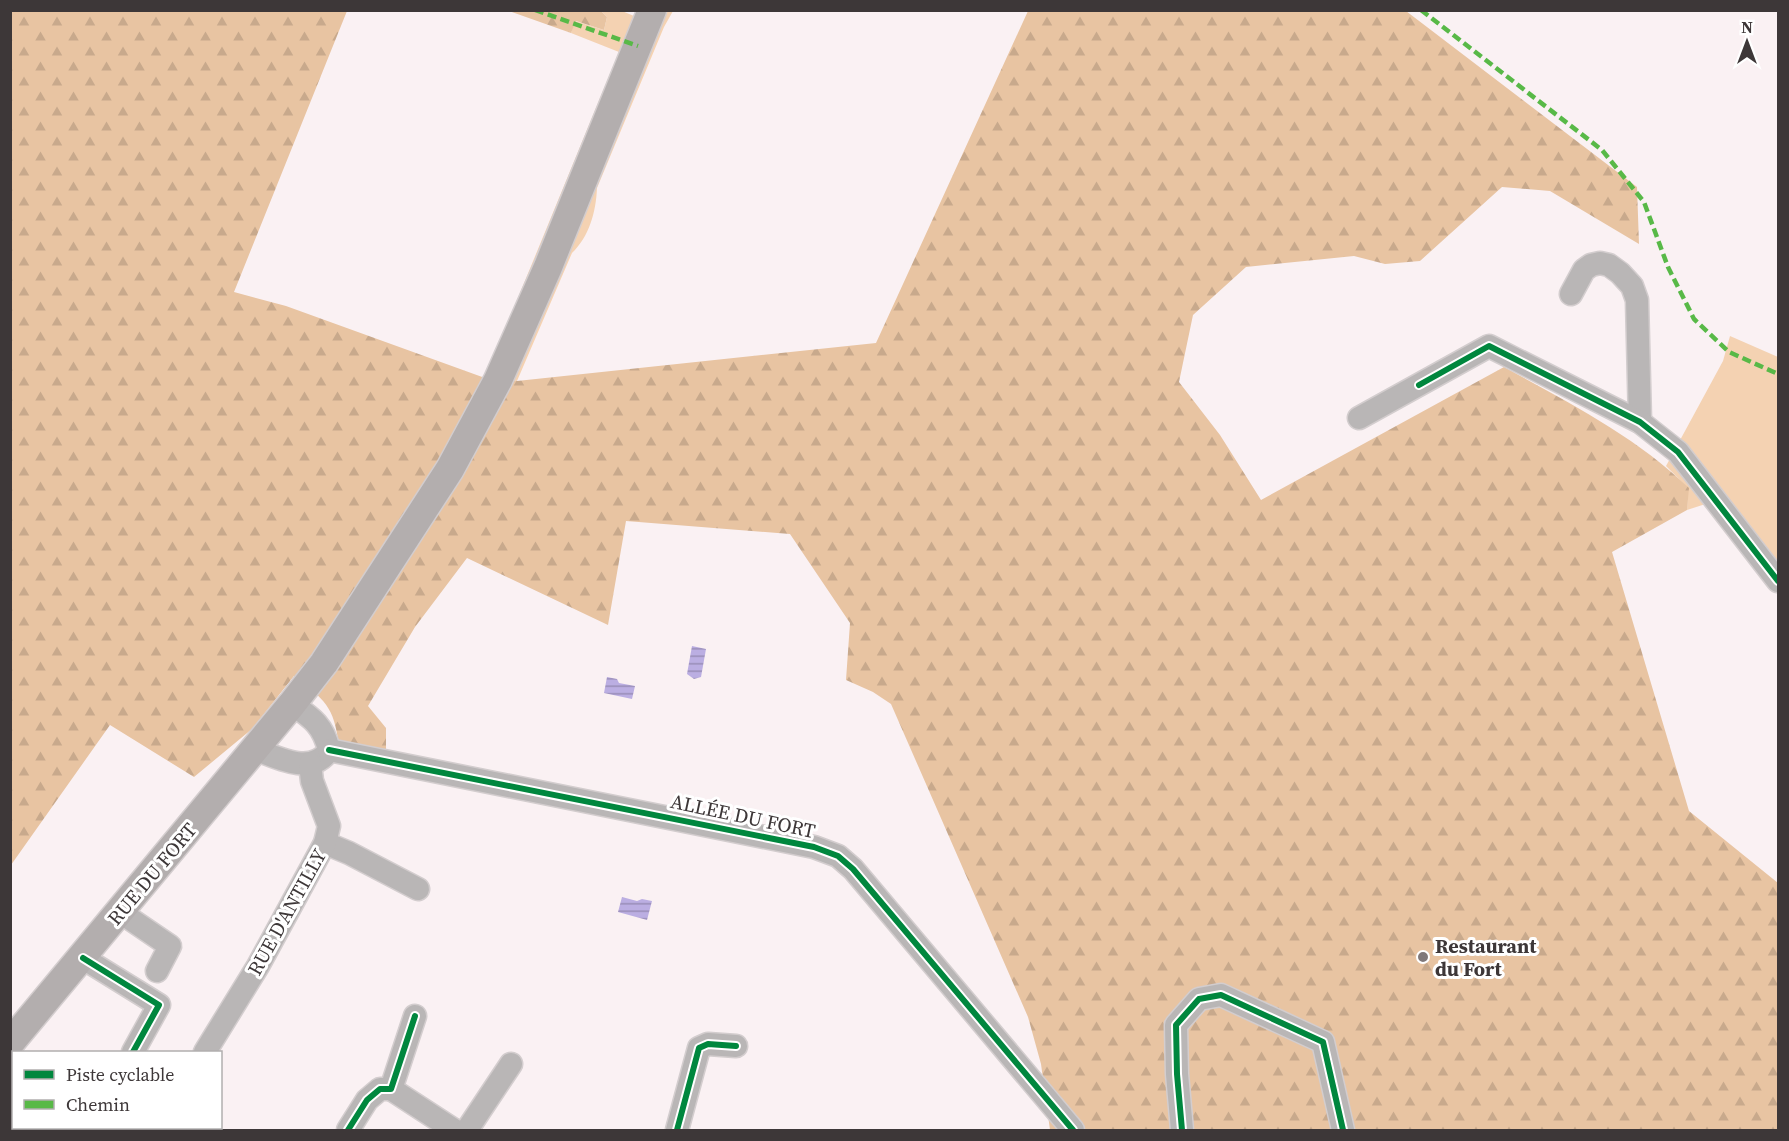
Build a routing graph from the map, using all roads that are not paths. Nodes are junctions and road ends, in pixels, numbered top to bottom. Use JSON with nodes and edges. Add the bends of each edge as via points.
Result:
{"nodes":[{"id":1,"x":652,"y":10,"type":"edge"},
{"id":2,"x":1571,"y":294,"type":"dead end"},
{"id":3,"x":1359,"y":418,"type":"dead end"},
{"id":4,"x":1640,"y":422,"type":"junction"},
{"id":5,"x":1779,"y":581,"type":"edge"},
{"id":6,"x":292,"y":705,"type":"junction"},
{"id":7,"x":255,"y":749,"type":"junction"},
{"id":8,"x":329,"y":750,"type":"junction"},
{"id":9,"x":310,"y":764,"type":"junction"},
{"id":10,"x":325,"y":843,"type":"junction"},
{"id":11,"x":418,"y":889,"type":"dead end"},
{"id":12,"x":120,"y":912,"type":"junction"},
{"id":13,"x":83,"y":958,"type":"junction"},
{"id":14,"x":157,"y":970,"type":"dead end"},
{"id":15,"x":415,"y":1016,"type":"dead end"},
{"id":16,"x":10,"y":1043,"type":"edge"},
{"id":17,"x":736,"y":1046,"type":"dead end"},
{"id":18,"x":134,"y":1051,"type":"edge"},
{"id":19,"x":206,"y":1051,"type":"edge"},
{"id":20,"x":511,"y":1064,"type":"dead end"},
{"id":21,"x":391,"y":1089,"type":"junction"},
{"id":22,"x":1070,"y":1127,"type":"edge"},
{"id":23,"x":348,"y":1131,"type":"edge"},
{"id":24,"x":454,"y":1131,"type":"edge"},
{"id":25,"x":468,"y":1131,"type":"edge"},
{"id":26,"x":676,"y":1131,"type":"edge"},
{"id":27,"x":1182,"y":1131,"type":"edge"},
{"id":28,"x":1343,"y":1131,"type":"edge"}],
"edges":[{"from":1,"to":6,"type":"main road","name":"RUE DU FORT","via":[[562,235],[498,380],[450,468],[324,663]]},
{"from":2,"to":4,"type":"street","via":[[1584,270],[1592,264],[1609,265],[1632,286],[1637,300]]},
{"from":3,"to":4,"type":"street","via":[[1489,346]]},
{"from":4,"to":5,"type":"street","via":[[1678,452]]},
{"from":6,"to":7,"type":"main road","name":"RUE DU FORT"},
{"from":6,"to":8,"type":"street","via":[[311,717],[326,735]]},
{"from":7,"to":9,"type":"street"},
{"from":7,"to":12,"type":"main road","name":"RUE DU FORT"},
{"from":8,"to":9,"type":"street","via":[[325,757]]},
{"from":8,"to":22,"type":"street","name":"ALLÉE DU FORT","via":[[814,847],[838,856],[853,868]]},
{"from":9,"to":10,"type":"street","name":"RUE D'ANTILLY","via":[[312,781],[329,826]]},
{"from":10,"to":11,"type":"street"},
{"from":10,"to":19,"type":"street","name":"RUE D'ANTILLY"},
{"from":12,"to":13,"type":"main road","name":"RUE DU FORT"},
{"from":12,"to":14,"type":"street","via":[[170,946]]},
{"from":13,"to":16,"type":"main road","name":"RUE DU FORT"},
{"from":13,"to":18,"type":"street","via":[[159,1005]]},
{"from":15,"to":21,"type":"street"},
{"from":17,"to":26,"type":"street","via":[[708,1044],[699,1048]]},
{"from":20,"to":25,"type":"street"},
{"from":21,"to":23,"type":"street","via":[[380,1089],[367,1100]]},
{"from":21,"to":24,"type":"street"},
{"from":27,"to":28,"type":"street","via":[[1176,1025],[1199,999],[1221,995],[1323,1042]]}]}
